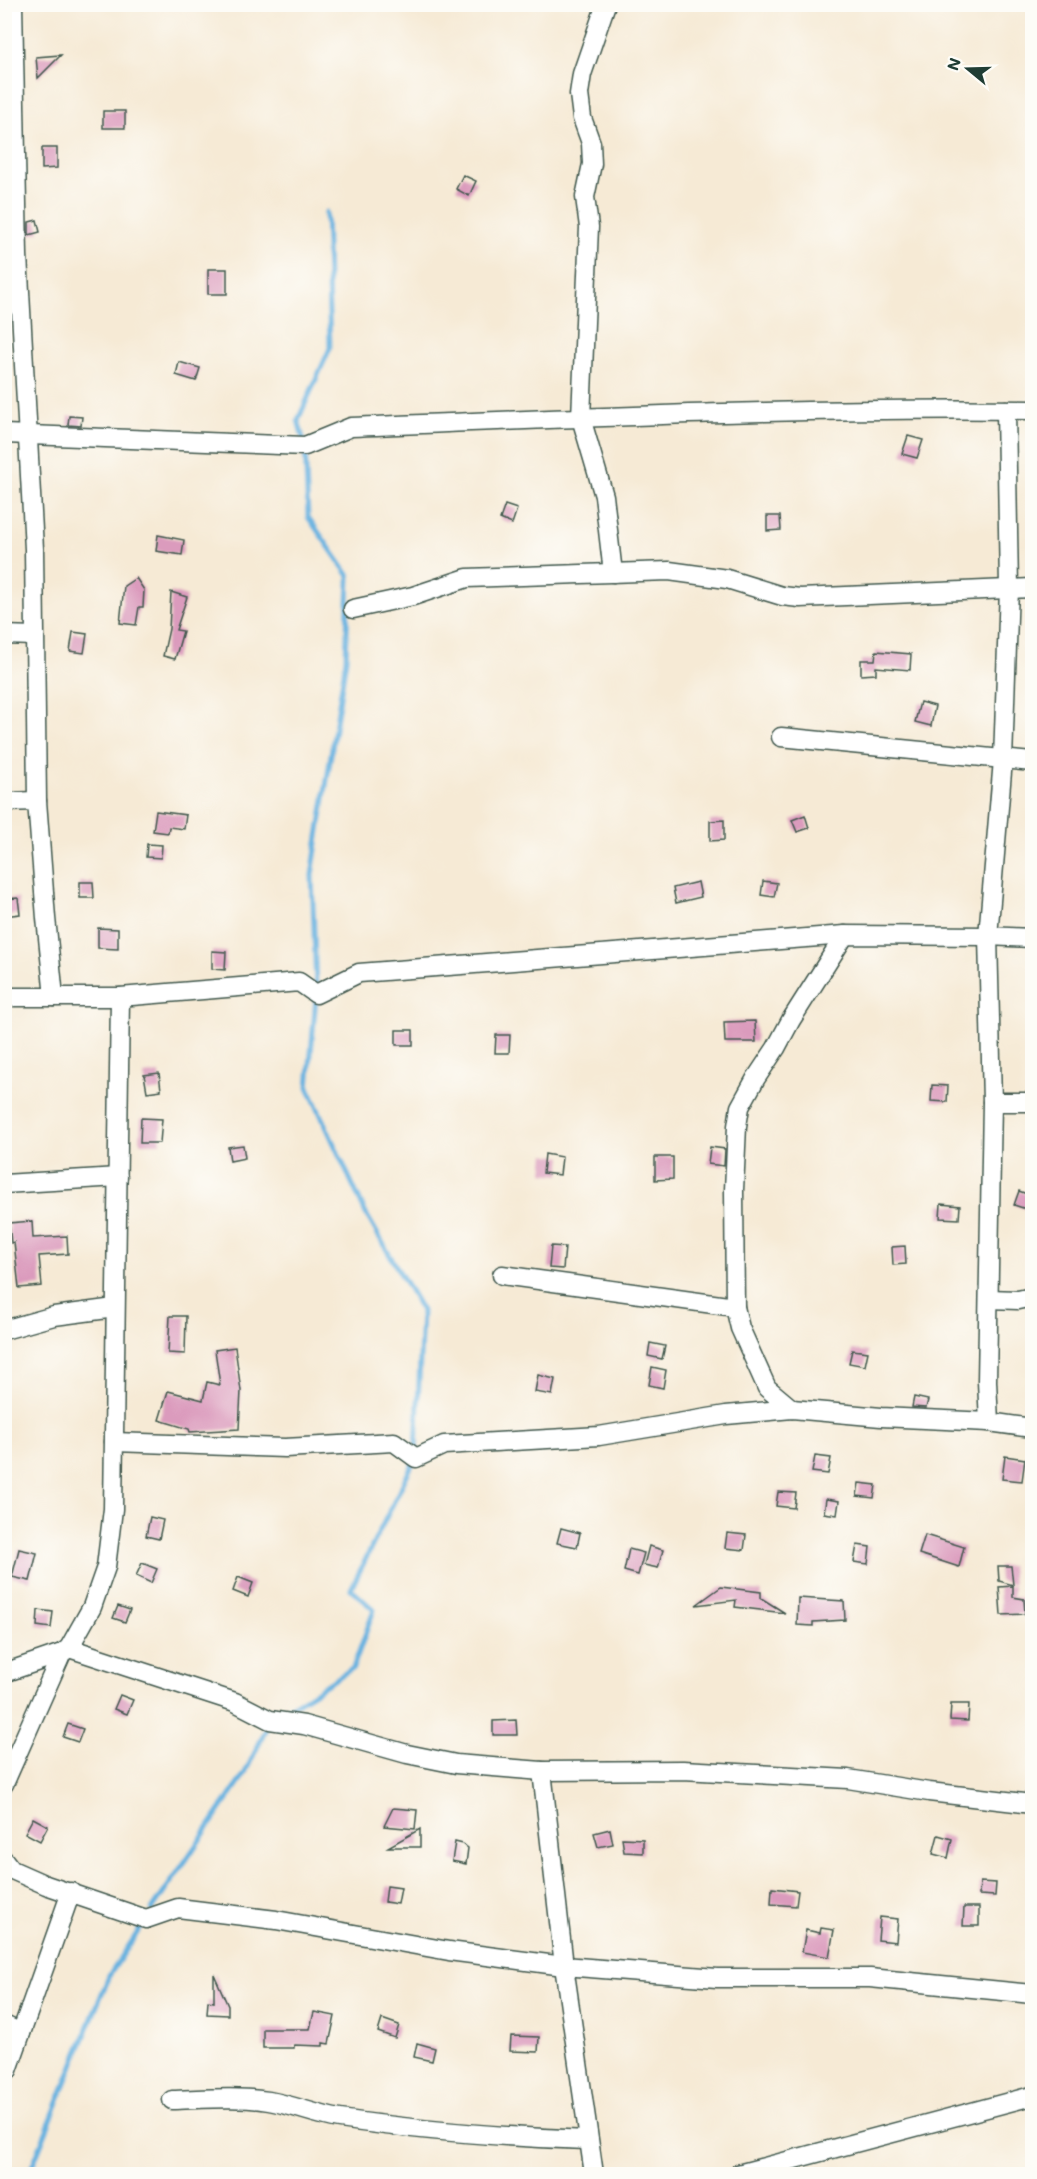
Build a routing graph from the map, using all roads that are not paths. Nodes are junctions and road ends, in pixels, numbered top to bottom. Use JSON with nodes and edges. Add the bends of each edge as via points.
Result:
{"nodes":[{"id":1,"x":13,"y":4,"type":"edge"},
{"id":2,"x":606,"y":4,"type":"edge"},
{"id":3,"x":10,"y":81,"type":"edge"},
{"id":4,"x":11,"y":255,"type":"edge"},
{"id":5,"x":1006,"y":410,"type":"junction"},
{"id":6,"x":1032,"y":410,"type":"edge"},
{"id":7,"x":581,"y":418,"type":"junction"},
{"id":8,"x":4,"y":434,"type":"edge"},
{"id":9,"x":27,"y":434,"type":"junction"},
{"id":10,"x":612,"y":573,"type":"junction"},
{"id":11,"x":1009,"y":588,"type":"junction"},
{"id":12,"x":1032,"y":588,"type":"edge"},
{"id":13,"x":353,"y":609,"type":"dead end"},
{"id":14,"x":4,"y":635,"type":"edge"},
{"id":15,"x":34,"y":636,"type":"junction"},
{"id":16,"x":781,"y":737,"type":"dead end"},
{"id":17,"x":1003,"y":760,"type":"junction"},
{"id":18,"x":1032,"y":762,"type":"edge"},
{"id":19,"x":37,"y":801,"type":"junction"},
{"id":20,"x":4,"y":802,"type":"edge"},
{"id":21,"x":845,"y":935,"type":"junction"},
{"id":22,"x":988,"y":936,"type":"junction"},
{"id":23,"x":1032,"y":938,"type":"edge"},
{"id":24,"x":4,"y":997,"type":"edge"},
{"id":25,"x":54,"y":997,"type":"junction"},
{"id":26,"x":120,"y":998,"type":"junction"},
{"id":27,"x":992,"y":1102,"type":"junction"},
{"id":28,"x":1032,"y":1102,"type":"edge"},
{"id":29,"x":118,"y":1177,"type":"junction"},
{"id":30,"x":4,"y":1184,"type":"edge"},
{"id":31,"x":502,"y":1275,"type":"dead end"},
{"id":32,"x":1032,"y":1298,"type":"edge"},
{"id":33,"x":988,"y":1299,"type":"junction"},
{"id":34,"x":115,"y":1308,"type":"junction"},
{"id":35,"x":735,"y":1308,"type":"junction"},
{"id":36,"x":4,"y":1330,"type":"edge"},
{"id":37,"x":792,"y":1409,"type":"junction"},
{"id":38,"x":989,"y":1422,"type":"junction"},
{"id":39,"x":1032,"y":1428,"type":"edge"},
{"id":40,"x":114,"y":1442,"type":"junction"},
{"id":41,"x":66,"y":1650,"type":"junction"},
{"id":42,"x":4,"y":1673,"type":"edge"},
{"id":43,"x":543,"y":1771,"type":"junction"},
{"id":44,"x":5,"y":1782,"type":"edge"},
{"id":45,"x":1032,"y":1804,"type":"edge"},
{"id":46,"x":4,"y":1860,"type":"edge"},
{"id":47,"x":70,"y":1892,"type":"junction"},
{"id":48,"x":564,"y":1966,"type":"junction"},
{"id":49,"x":1032,"y":1994,"type":"edge"},
{"id":50,"x":13,"y":2029,"type":"edge"},
{"id":51,"x":4,"y":2073,"type":"edge"},
{"id":52,"x":1032,"y":2096,"type":"edge"},
{"id":53,"x":172,"y":2100,"type":"dead end"},
{"id":54,"x":587,"y":2140,"type":"junction"},
{"id":55,"x":594,"y":2175,"type":"edge"},
{"id":56,"x":738,"y":2175,"type":"edge"}],
"edges":[{"from":1,"to":3,"type":"street"},
{"from":2,"to":7,"type":"street","via":[[579,94],[592,164],[585,197],[588,236]]},
{"from":3,"to":4,"type":"street"},
{"from":4,"to":9,"type":"street"},
{"from":5,"to":6,"type":"street"},
{"from":5,"to":7,"type":"street"},
{"from":5,"to":11,"type":"street"},
{"from":7,"to":9,"type":"street","via":[[351,427],[305,446]]},
{"from":7,"to":10,"type":"street","via":[[604,496]]},
{"from":8,"to":9,"type":"street"},
{"from":9,"to":15,"type":"street","via":[[34,549]]},
{"from":10,"to":11,"type":"street","via":[[669,571],[727,579],[800,598]]},
{"from":10,"to":13,"type":"street","via":[[467,578],[413,596]]},
{"from":11,"to":12,"type":"street"},
{"from":11,"to":17,"type":"street"},
{"from":14,"to":15,"type":"street"},
{"from":15,"to":19,"type":"street"},
{"from":16,"to":17,"type":"street"},
{"from":17,"to":18,"type":"street"},
{"from":17,"to":22,"type":"street"},
{"from":19,"to":20,"type":"street"},
{"from":19,"to":25,"type":"street"},
{"from":21,"to":22,"type":"street"},
{"from":21,"to":26,"type":"street","via":[[359,973],[316,994],[298,982]]},
{"from":21,"to":35,"type":"street","via":[[740,1107],[734,1190]]},
{"from":22,"to":23,"type":"street"},
{"from":22,"to":27,"type":"street"},
{"from":24,"to":25,"type":"street"},
{"from":25,"to":26,"type":"street"},
{"from":26,"to":29,"type":"street"},
{"from":27,"to":28,"type":"street"},
{"from":27,"to":33,"type":"street"},
{"from":29,"to":30,"type":"street"},
{"from":29,"to":34,"type":"street"},
{"from":31,"to":35,"type":"street"},
{"from":32,"to":33,"type":"street"},
{"from":33,"to":38,"type":"street"},
{"from":34,"to":36,"type":"street","via":[[54,1316]]},
{"from":34,"to":40,"type":"street"},
{"from":35,"to":37,"type":"street","via":[[767,1388]]},
{"from":37,"to":38,"type":"street"},
{"from":37,"to":40,"type":"street","via":[[726,1415],[599,1436],[444,1445],[416,1458],[394,1442],[285,1448]]},
{"from":38,"to":39,"type":"street"},
{"from":40,"to":41,"type":"street","via":[[113,1509],[106,1567],[92,1607]]},
{"from":41,"to":42,"type":"street"},
{"from":41,"to":43,"type":"street","via":[[235,1702],[270,1720],[304,1725],[407,1755],[456,1764]]},
{"from":41,"to":44,"type":"street"},
{"from":43,"to":45,"type":"street","via":[[683,1770],[848,1779]]},
{"from":43,"to":48,"type":"street"},
{"from":46,"to":47,"type":"street","via":[[12,1870]]},
{"from":47,"to":48,"type":"street","via":[[146,1919],[178,1908]]},
{"from":47,"to":50,"type":"street"},
{"from":48,"to":49,"type":"street","via":[[717,1978],[870,1978]]},
{"from":48,"to":54,"type":"street"},
{"from":50,"to":51,"type":"street","via":[[8,2070]]},
{"from":52,"to":56,"type":"street"},
{"from":53,"to":54,"type":"street","via":[[249,2099],[337,2119],[427,2130]]},
{"from":54,"to":55,"type":"street"}]}
